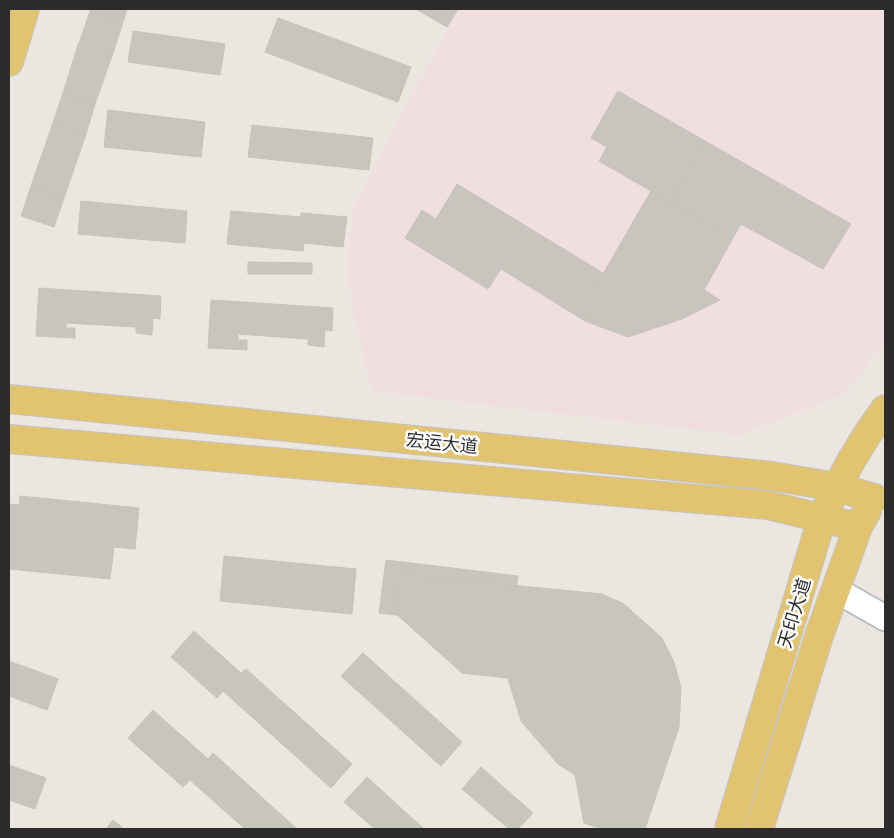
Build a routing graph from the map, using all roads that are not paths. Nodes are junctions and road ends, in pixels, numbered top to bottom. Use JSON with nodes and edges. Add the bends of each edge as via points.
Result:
{"nodes":[{"id":1,"x":25,"y":9,"type":"edge"},
{"id":2,"x":9,"y":62,"type":"edge"},
{"id":3,"x":9,"y":399,"type":"edge"},
{"id":4,"x":885,"y":409,"type":"edge"},
{"id":5,"x":9,"y":439,"type":"edge"},
{"id":6,"x":836,"y":487,"type":"junction"},
{"id":7,"x":880,"y":492,"type":"edge"},
{"id":8,"x":822,"y":518,"type":"junction"},
{"id":9,"x":858,"y":527,"type":"junction"},
{"id":10,"x":836,"y":590,"type":"junction"},
{"id":11,"x":885,"y":618,"type":"edge"},
{"id":12,"x":729,"y":829,"type":"edge"},
{"id":13,"x":759,"y":829,"type":"edge"}],
"edges":[{"from":1,"to":2,"type":"main road"},
{"from":3,"to":6,"type":"main road","name":"宏运大道","via":[[772,476]]},
{"from":4,"to":6,"type":"main road","name":"天印大道"},
{"from":5,"to":8,"type":"main road","name":"宏运大道","via":[[767,505]]},
{"from":6,"to":7,"type":"main road","name":"宏运大道"},
{"from":6,"to":8,"type":"main road","name":"天印大道"},
{"from":7,"to":9,"type":"main road","name":"天印大道"},
{"from":8,"to":9,"type":"main road","name":"宏运大道"},
{"from":8,"to":12,"type":"main road","name":"天印大道"},
{"from":9,"to":10,"type":"main road","name":"天印大道"},
{"from":10,"to":11,"type":"street"},
{"from":10,"to":13,"type":"main road","name":"天印大道"}]}
